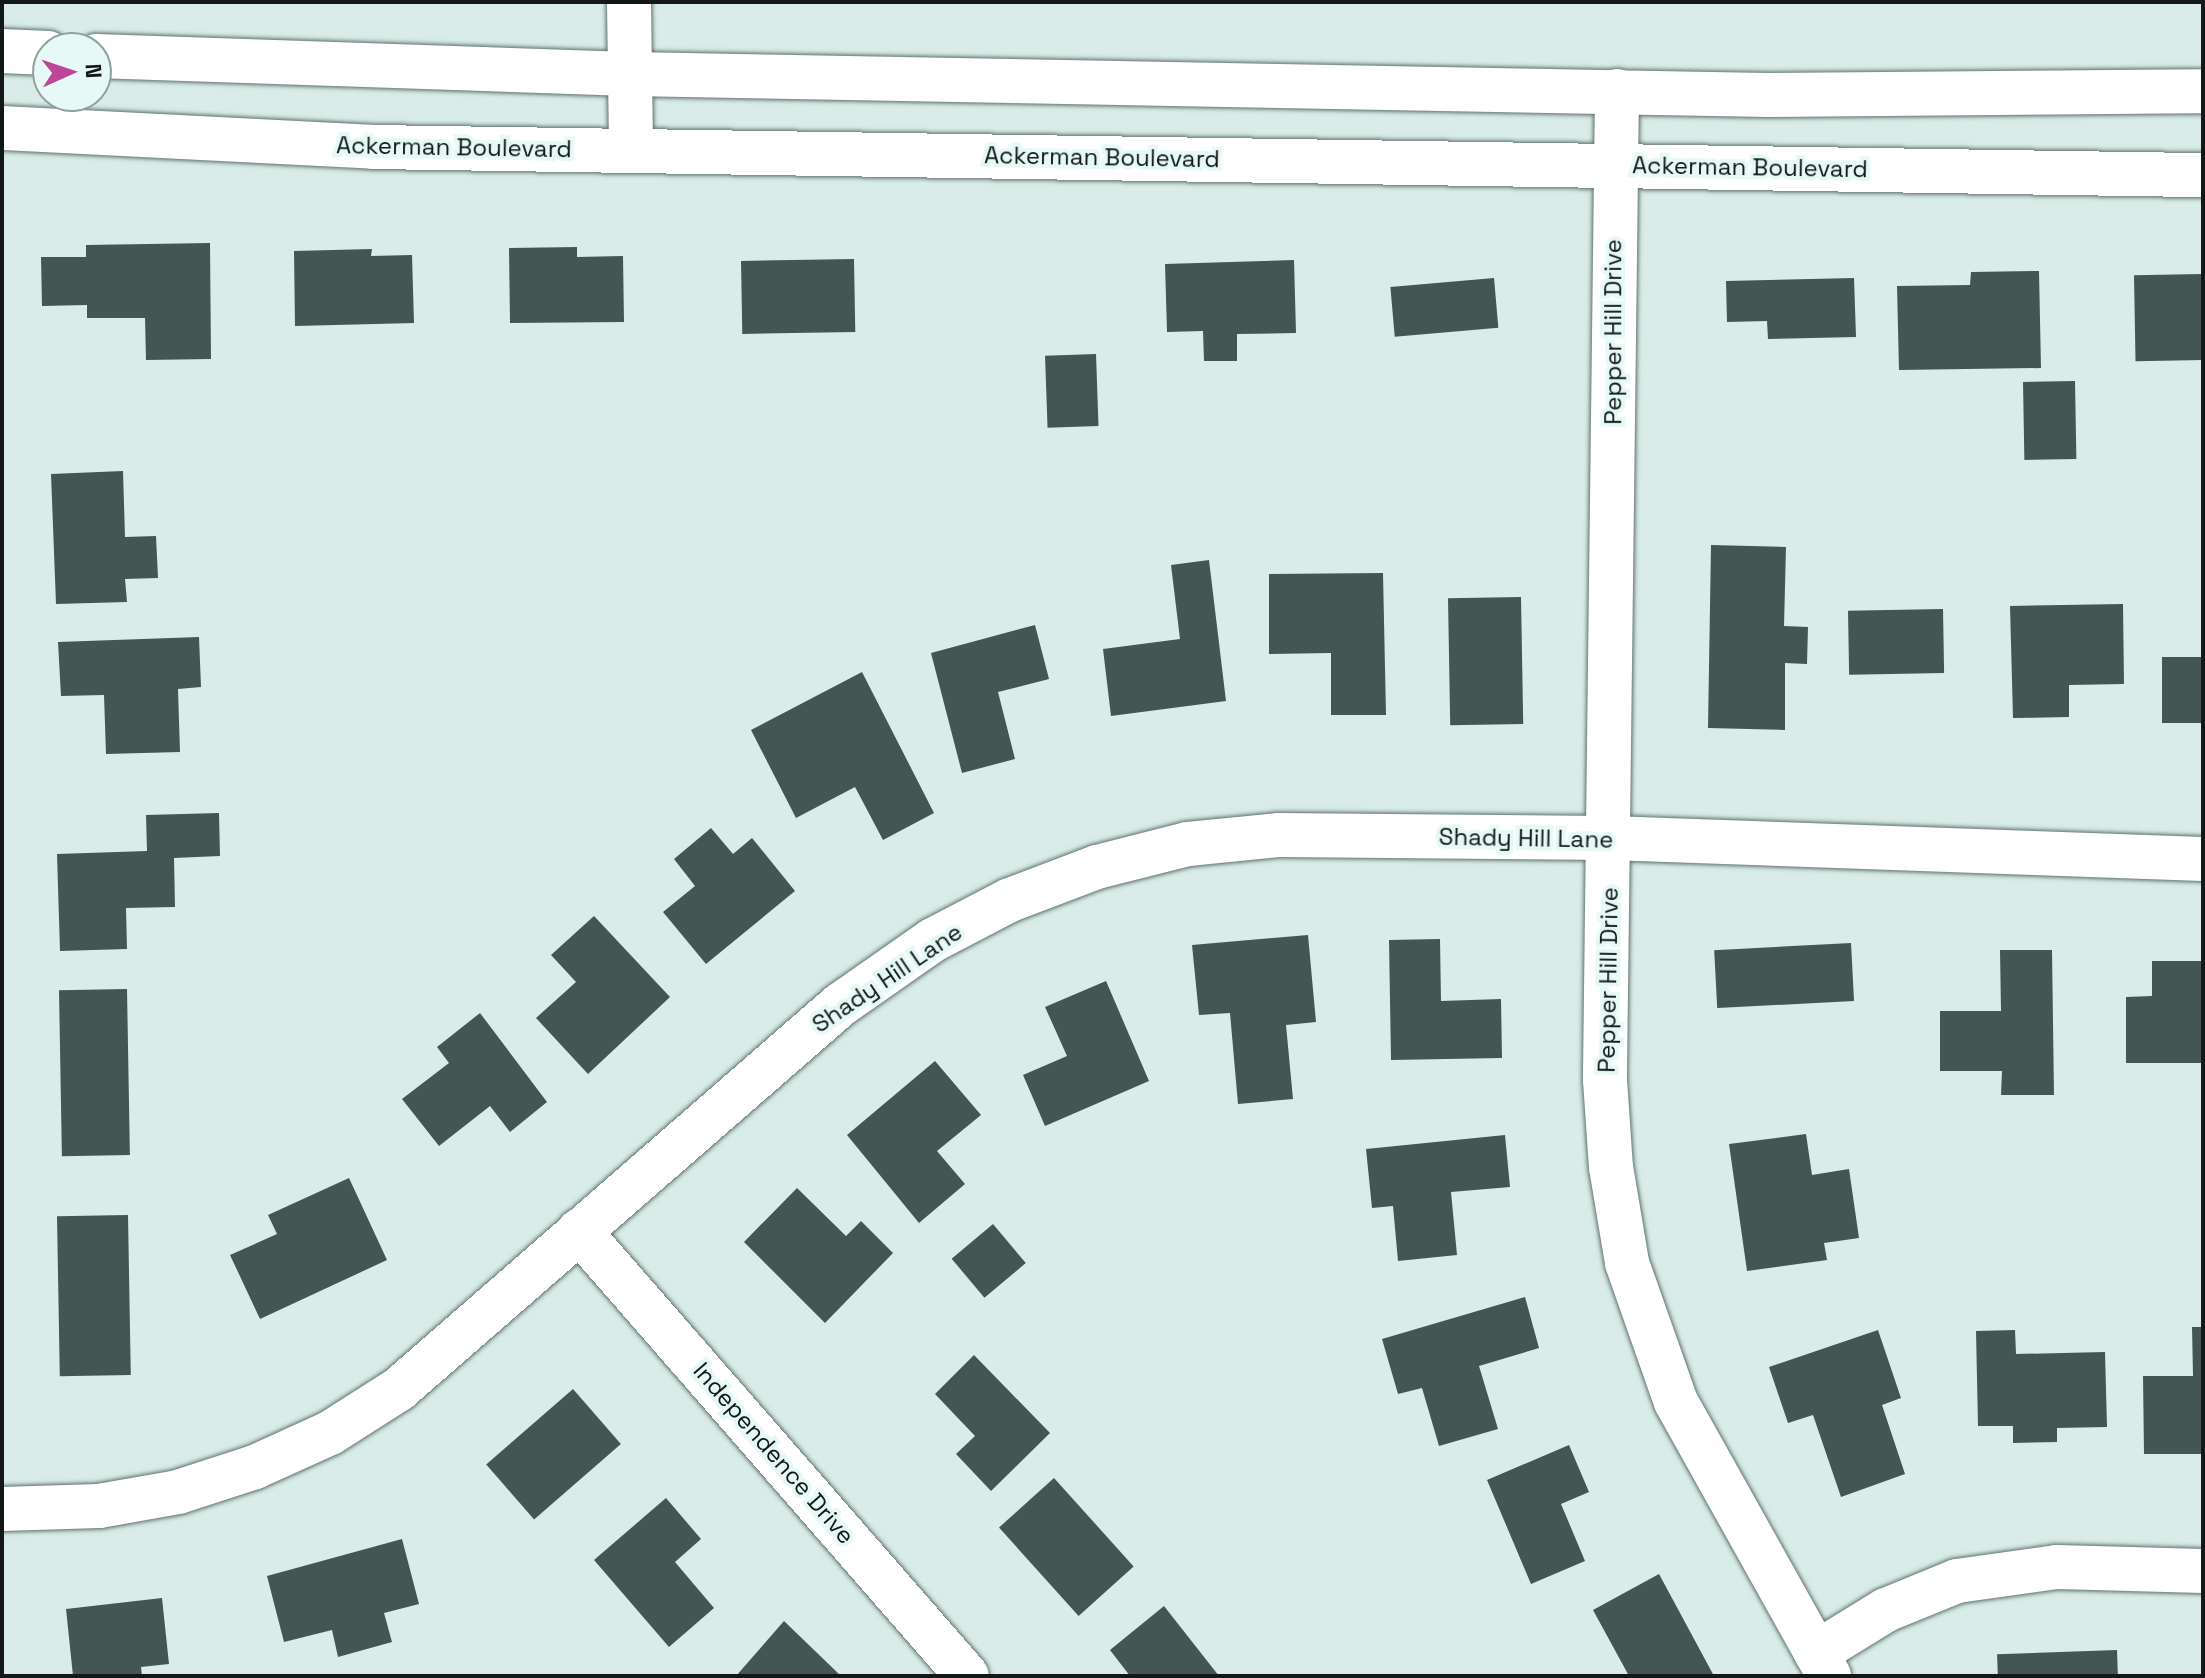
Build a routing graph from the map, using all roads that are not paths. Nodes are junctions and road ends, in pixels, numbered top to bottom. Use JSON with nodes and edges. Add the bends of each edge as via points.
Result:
{"nodes":[{"id":1,"x":629,"y":2,"type":"edge"},
{"id":2,"x":2,"y":51,"type":"edge"},
{"id":3,"x":32,"y":52,"type":"edge"},
{"id":4,"x":112,"y":57,"type":"edge"},
{"id":5,"x":630,"y":74,"type":"junction"},
{"id":6,"x":1617,"y":91,"type":"junction"},
{"id":7,"x":2203,"y":91,"type":"edge"},
{"id":8,"x":2,"y":128,"type":"edge"},
{"id":9,"x":631,"y":150,"type":"junction"},
{"id":10,"x":1614,"y":164,"type":"junction"},
{"id":11,"x":2203,"y":175,"type":"edge"},
{"id":12,"x":1609,"y":838,"type":"junction"},
{"id":13,"x":2203,"y":859,"type":"edge"},
{"id":14,"x":579,"y":1231,"type":"junction"},
{"id":15,"x":2,"y":1509,"type":"edge"},
{"id":16,"x":2203,"y":1571,"type":"edge"},
{"id":17,"x":1823,"y":1664,"type":"edge"},
{"id":18,"x":967,"y":1676,"type":"edge"}],
"edges":[{"from":1,"to":5,"type":"street"},
{"from":2,"to":3,"type":"street"},
{"from":4,"to":5,"type":"street"},
{"from":5,"to":6,"type":"street"},
{"from":5,"to":9,"type":"street"},
{"from":6,"to":7,"type":"street"},
{"from":6,"to":10,"type":"street","name":"Pepper Hill Drive"},
{"from":8,"to":9,"type":"street","name":"Ackerman Boulevard","via":[[373,147]]},
{"from":9,"to":10,"type":"street","name":"Ackerman Boulevard"},
{"from":10,"to":11,"type":"street","name":"Ackerman Boulevard"},
{"from":10,"to":12,"type":"street","name":"Pepper Hill Drive"},
{"from":12,"to":13,"type":"street","name":"Shady Hill Lane"},
{"from":12,"to":14,"type":"street","name":"Shady Hill Lane","via":[[1278,835],[1188,844],[1039,889],[933,940],[840,1005]]},
{"from":12,"to":17,"type":"street","name":"Pepper Hill Drive","via":[[1605,1080],[1627,1263],[1676,1402]]},
{"from":14,"to":15,"type":"street","name":"Shady Hill Lane","via":[[399,1389],[330,1433],[255,1467],[178,1492],[99,1506]]},
{"from":14,"to":18,"type":"street","name":"Independence Drive"},
{"from":16,"to":17,"type":"street","via":[[2057,1567],[1957,1581],[1886,1610]]}]}
